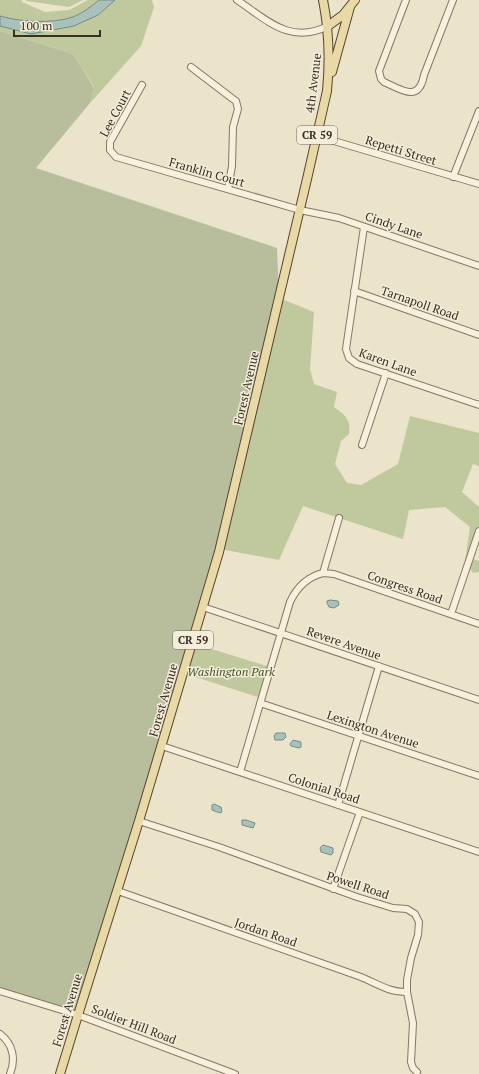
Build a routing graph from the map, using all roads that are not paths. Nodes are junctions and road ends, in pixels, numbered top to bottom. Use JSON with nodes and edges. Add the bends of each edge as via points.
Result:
{"nodes":[{"id":1,"x":237,"y":0,"type":"edge"},
{"id":2,"x":324,"y":0,"type":"edge"},
{"id":3,"x":406,"y":0,"type":"edge"},
{"id":4,"x":452,"y":0,"type":"edge"},
{"id":5,"x":353,"y":3,"type":"edge"},
{"id":6,"x":328,"y":26,"type":"junction"},
{"id":7,"x":191,"y":67,"type":"dead end"},
{"id":8,"x":142,"y":85,"type":"dead end"},
{"id":9,"x":326,"y":91,"type":"junction"},
{"id":10,"x":479,"y":112,"type":"edge"},
{"id":11,"x":317,"y":136,"type":"junction"},
{"id":12,"x":111,"y":152,"type":"joint"},
{"id":13,"x":453,"y":177,"type":"junction"},
{"id":14,"x":479,"y":184,"type":"edge"},
{"id":15,"x":228,"y":189,"type":"junction"},
{"id":16,"x":300,"y":210,"type":"junction"},
{"id":17,"x":364,"y":227,"type":"junction"},
{"id":18,"x":479,"y":266,"type":"edge"},
{"id":19,"x":354,"y":291,"type":"junction"},
{"id":20,"x":479,"y":335,"type":"edge"},
{"id":21,"x":386,"y":374,"type":"junction"},
{"id":22,"x":479,"y":405,"type":"edge"},
{"id":23,"x":362,"y":445,"type":"dead end"},
{"id":24,"x":339,"y":518,"type":"dead end"},
{"id":25,"x":479,"y":532,"type":"edge"},
{"id":26,"x":324,"y":573,"type":"junction"},
{"id":27,"x":203,"y":607,"type":"junction"},
{"id":28,"x":450,"y":614,"type":"junction"},
{"id":29,"x":479,"y":624,"type":"edge"},
{"id":30,"x":280,"y":633,"type":"junction"},
{"id":31,"x":379,"y":666,"type":"junction"},
{"id":32,"x":479,"y":700,"type":"edge"},
{"id":33,"x":260,"y":703,"type":"junction"},
{"id":34,"x":358,"y":736,"type":"junction"},
{"id":35,"x":162,"y":746,"type":"junction"},
{"id":36,"x":240,"y":772,"type":"junction"},
{"id":37,"x":479,"y":776,"type":"edge"},
{"id":38,"x":338,"y":805,"type":"junction"},
{"id":39,"x":360,"y":812,"type":"junction"},
{"id":40,"x":139,"y":821,"type":"junction"},
{"id":41,"x":479,"y":852,"type":"edge"},
{"id":42,"x":333,"y":889,"type":"junction"},
{"id":43,"x":118,"y":891,"type":"junction"},
{"id":44,"x":0,"y":991,"type":"edge"},
{"id":45,"x":407,"y":992,"type":"junction"},
{"id":46,"x":78,"y":1015,"type":"junction"},
{"id":47,"x":0,"y":1034,"type":"edge"},
{"id":48,"x":417,"y":1072,"type":"dead end"},
{"id":49,"x":10,"y":1074,"type":"edge"},
{"id":50,"x":60,"y":1074,"type":"edge"},
{"id":51,"x":235,"y":1074,"type":"edge"}],
"edges":[{"from":1,"to":6,"type":"street","via":[[286,31],[304,34]]},
{"from":2,"to":6,"type":"main road"},
{"from":3,"to":4,"type":"street","via":[[379,68],[379,75],[384,82],[408,92],[416,91],[422,86]]},
{"from":5,"to":6,"type":"main road","via":[[343,15]]},
{"from":5,"to":9,"type":"main road"},
{"from":6,"to":9,"type":"main road","name":"4th Avenue","number":"CR 59","via":[[329,60]]},
{"from":7,"to":15,"type":"street","via":[[238,105],[233,127],[232,166]]},
{"from":8,"to":12,"type":"street","name":"Lee Court","via":[[110,142]]},
{"from":9,"to":11,"type":"main road","name":"4th Avenue","number":"CR 59"},
{"from":10,"to":13,"type":"street"},
{"from":11,"to":13,"type":"street","name":"Repetti Street"},
{"from":11,"to":16,"type":"main road","name":"4th Avenue","number":"CR 59"},
{"from":12,"to":15,"type":"street","name":"Franklin Court","via":[[116,157]]},
{"from":13,"to":14,"type":"street","name":"Repetti Street"},
{"from":15,"to":16,"type":"street","name":"Franklin Court"},
{"from":16,"to":17,"type":"street","name":"Cindy Lane","via":[[339,218]]},
{"from":16,"to":27,"type":"main road","name":"Forest Avenue","number":"CR 59","via":[[225,529]]},
{"from":17,"to":18,"type":"street","name":"Cindy Lane"},
{"from":17,"to":19,"type":"street","name":"Karen Lane"},
{"from":19,"to":20,"type":"street","name":"Tarnapoll Road"},
{"from":19,"to":21,"type":"street","name":"Karen Lane","via":[[347,334],[347,354],[353,362]]},
{"from":21,"to":22,"type":"street","name":"Karen Lane"},
{"from":21,"to":23,"type":"street"},
{"from":24,"to":26,"type":"street"},
{"from":25,"to":28,"type":"street"},
{"from":26,"to":28,"type":"street","name":"Congress Road","via":[[334,574]]},
{"from":26,"to":30,"type":"street","via":[[312,577],[293,595]]},
{"from":27,"to":30,"type":"street","name":"Revere Avenue"},
{"from":27,"to":35,"type":"main road","name":"Forest Avenue","number":"CR 59"},
{"from":28,"to":29,"type":"street","name":"Congress Road"},
{"from":30,"to":31,"type":"street","name":"Revere Avenue"},
{"from":30,"to":33,"type":"street"},
{"from":31,"to":32,"type":"street","name":"Revere Avenue"},
{"from":31,"to":34,"type":"street"},
{"from":33,"to":34,"type":"street","name":"Lexington Avenue"},
{"from":33,"to":36,"type":"street"},
{"from":34,"to":37,"type":"street","name":"Lexington Avenue"},
{"from":34,"to":38,"type":"street"},
{"from":35,"to":36,"type":"street","name":"Colonial Road"},
{"from":35,"to":40,"type":"main road","name":"Forest Avenue","number":"CR 59"},
{"from":36,"to":38,"type":"street","name":"Colonial Road"},
{"from":38,"to":39,"type":"street","name":"Colonial Road"},
{"from":39,"to":41,"type":"street","name":"Colonial Road"},
{"from":39,"to":42,"type":"street"},
{"from":40,"to":42,"type":"street","name":"Powell Road"},
{"from":40,"to":43,"type":"main road","name":"Forest Avenue","number":"CR 59"},
{"from":42,"to":45,"type":"street","name":"Powell Road","via":[[393,908],[407,909],[416,914],[419,922],[418,935],[408,969]]},
{"from":43,"to":45,"type":"street","name":"Jordan Road","via":[[361,976],[388,990]]},
{"from":43,"to":46,"type":"main road","name":"Forest Avenue","number":"CR 59"},
{"from":44,"to":46,"type":"street","name":"Soldier Hill Road"},
{"from":45,"to":48,"type":"street","name":"Powell Road","via":[[413,1023],[411,1062]]},
{"from":46,"to":50,"type":"main road","name":"Forest Avenue","number":"CR 59"},
{"from":46,"to":51,"type":"street","name":"Soldier Hill Road"},
{"from":47,"to":49,"type":"street","via":[[8,1042],[13,1054]]}]}
